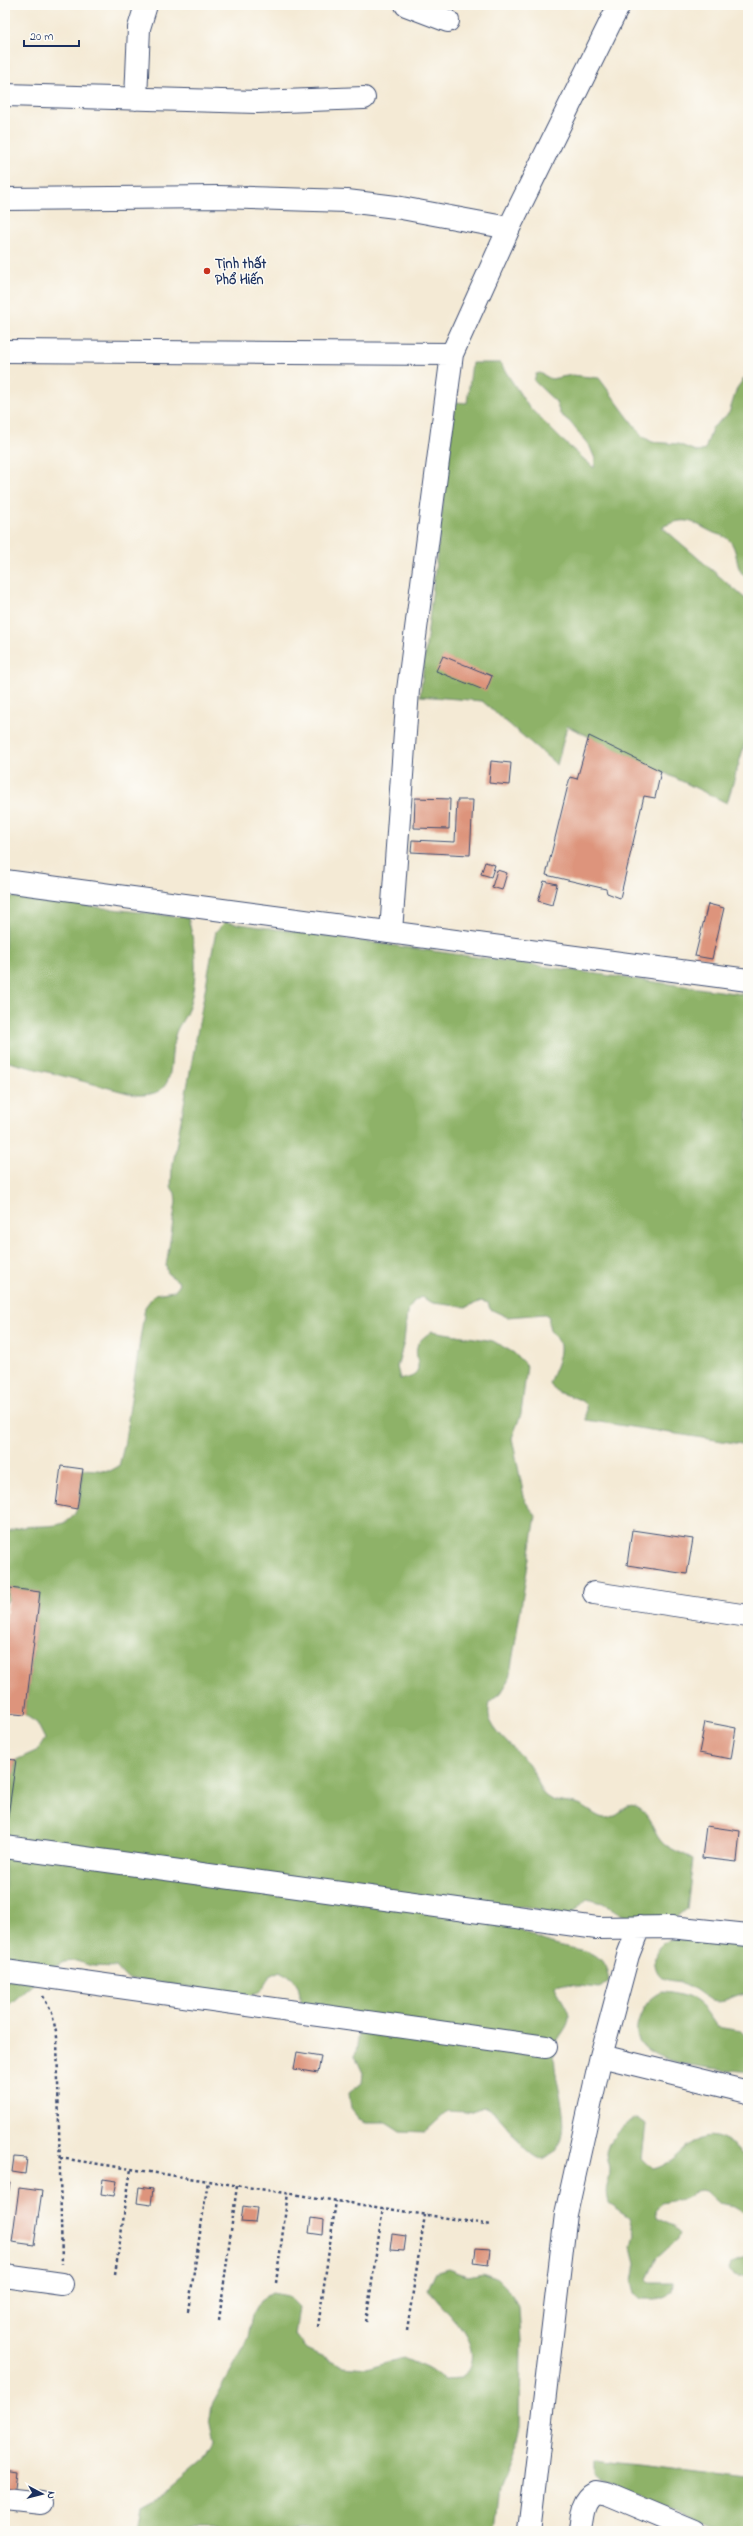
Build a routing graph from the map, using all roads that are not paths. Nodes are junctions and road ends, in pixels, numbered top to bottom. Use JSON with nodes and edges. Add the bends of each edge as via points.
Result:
{"nodes":[{"id":1,"x":146,"y":5,"type":"edge"},
{"id":2,"x":406,"y":5,"type":"edge"},
{"id":3,"x":619,"y":5,"type":"edge"},
{"id":4,"x":448,"y":21,"type":"dead end"},
{"id":5,"x":5,"y":95,"type":"edge"},
{"id":6,"x":364,"y":98,"type":"dead end"},
{"id":7,"x":136,"y":99,"type":"junction"},
{"id":8,"x":5,"y":199,"type":"edge"},
{"id":9,"x":509,"y":228,"type":"junction"},
{"id":10,"x":5,"y":351,"type":"edge"},
{"id":11,"x":452,"y":354,"type":"junction"},
{"id":12,"x":5,"y":881,"type":"edge"},
{"id":13,"x":391,"y":932,"type":"junction"},
{"id":14,"x":748,"y":980,"type":"edge"},
{"id":15,"x":594,"y":1593,"type":"dead end"},
{"id":16,"x":748,"y":1616,"type":"edge"},
{"id":17,"x":5,"y":1848,"type":"edge"},
{"id":18,"x":639,"y":1927,"type":"junction"},
{"id":19,"x":748,"y":1935,"type":"edge"},
{"id":20,"x":10,"y":1971,"type":"edge"},
{"id":21,"x":546,"y":2047,"type":"dead end"},
{"id":22,"x":601,"y":2056,"type":"junction"},
{"id":23,"x":748,"y":2092,"type":"edge"},
{"id":24,"x":5,"y":2276,"type":"edge"},
{"id":25,"x":62,"y":2284,"type":"road end"},
{"id":26,"x":5,"y":2499,"type":"edge"},
{"id":27,"x":41,"y":2503,"type":"dead end"},
{"id":28,"x":529,"y":2531,"type":"edge"},
{"id":29,"x":580,"y":2531,"type":"edge"},
{"id":30,"x":695,"y":2531,"type":"edge"}],
"edges":[{"from":1,"to":7,"type":"street","via":[[139,28]]},
{"from":2,"to":4,"type":"street"},
{"from":3,"to":9,"type":"street"},
{"from":5,"to":7,"type":"street"},
{"from":6,"to":7,"type":"street","via":[[257,102]]},
{"from":8,"to":9,"type":"street","via":[[218,197],[347,200]]},
{"from":9,"to":11,"type":"street"},
{"from":10,"to":11,"type":"street"},
{"from":11,"to":13,"type":"street","via":[[408,690]]},
{"from":12,"to":13,"type":"street"},
{"from":13,"to":14,"type":"street"},
{"from":15,"to":16,"type":"street"},
{"from":17,"to":18,"type":"street","via":[[589,1927]]},
{"from":18,"to":19,"type":"street","via":[[691,1928]]},
{"from":18,"to":22,"type":"street","via":[[628,1956]]},
{"from":20,"to":21,"type":"street"},
{"from":22,"to":23,"type":"street"},
{"from":22,"to":28,"type":"street","via":[[566,2214]]},
{"from":24,"to":25,"type":"street"},
{"from":26,"to":27,"type":"street"},
{"from":29,"to":30,"type":"street","via":[[588,2498],[596,2492],[602,2492]]}]}
